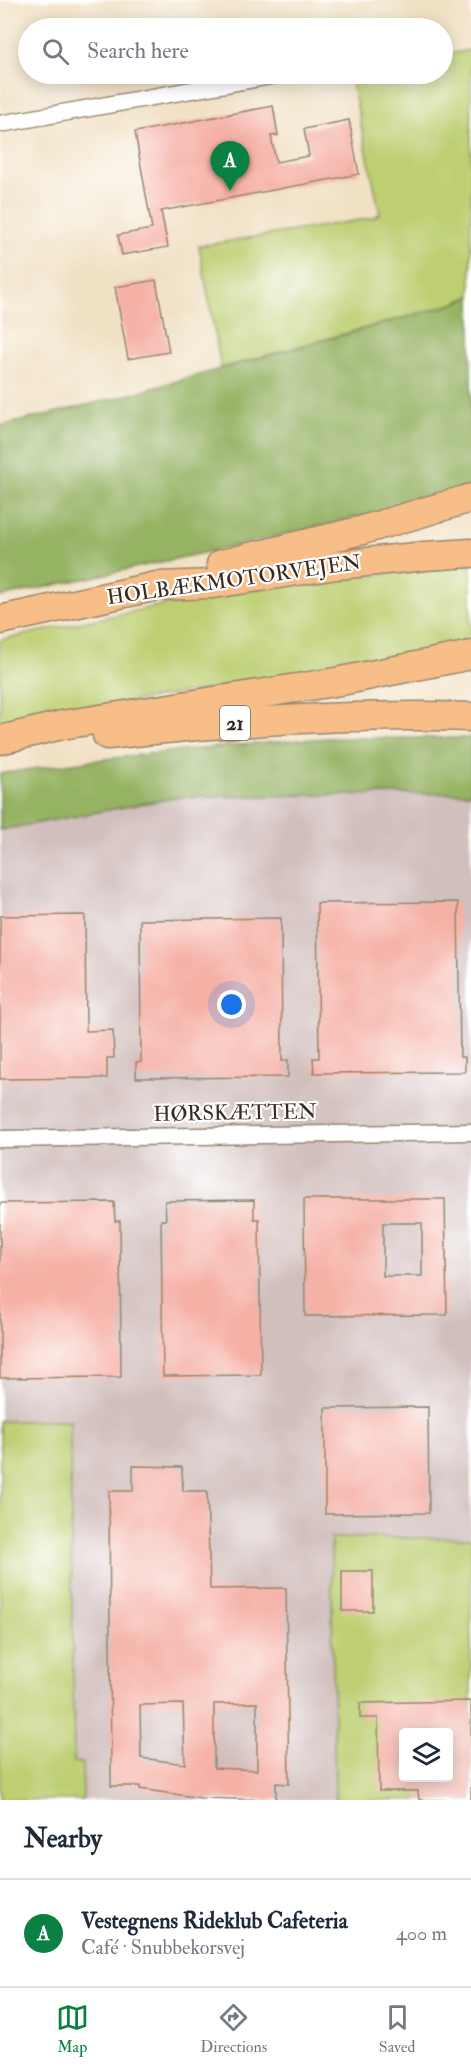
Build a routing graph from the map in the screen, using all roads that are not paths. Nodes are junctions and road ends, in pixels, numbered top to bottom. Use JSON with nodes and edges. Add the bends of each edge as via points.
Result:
{"nodes":[{"id":1,"x":226,"y":84,"type":"edge"},
{"id":2,"x":0,"y":124,"type":"edge"},
{"id":3,"x":471,"y":498,"type":"edge"},
{"id":4,"x":471,"y":553,"type":"edge"},
{"id":5,"x":157,"y":586,"type":"junction"},
{"id":6,"x":0,"y":620,"type":"edge"},
{"id":7,"x":471,"y":656,"type":"edge"},
{"id":8,"x":471,"y":717,"type":"edge"},
{"id":9,"x":0,"y":741,"type":"edge"},
{"id":10,"x":471,"y":1132,"type":"edge"},
{"id":11,"x":0,"y":1139,"type":"edge"}],
"edges":[{"from":1,"to":2,"type":"street"},
{"from":3,"to":5,"type":"highway","via":[[363,530],[210,567]]},
{"from":4,"to":5,"type":"highway","name":"HOLBÆKMOTORVEJEN","via":[[336,565],[213,584]]},
{"from":5,"to":6,"type":"highway","name":"HOLBÆKMOTORVEJEN"},
{"from":7,"to":9,"type":"highway","via":[[62,725]]},
{"from":8,"to":9,"type":"highway","number":"21","via":[[291,720],[66,741]]},
{"from":10,"to":11,"type":"street","name":"HØRSKÆTTEN"}]}
